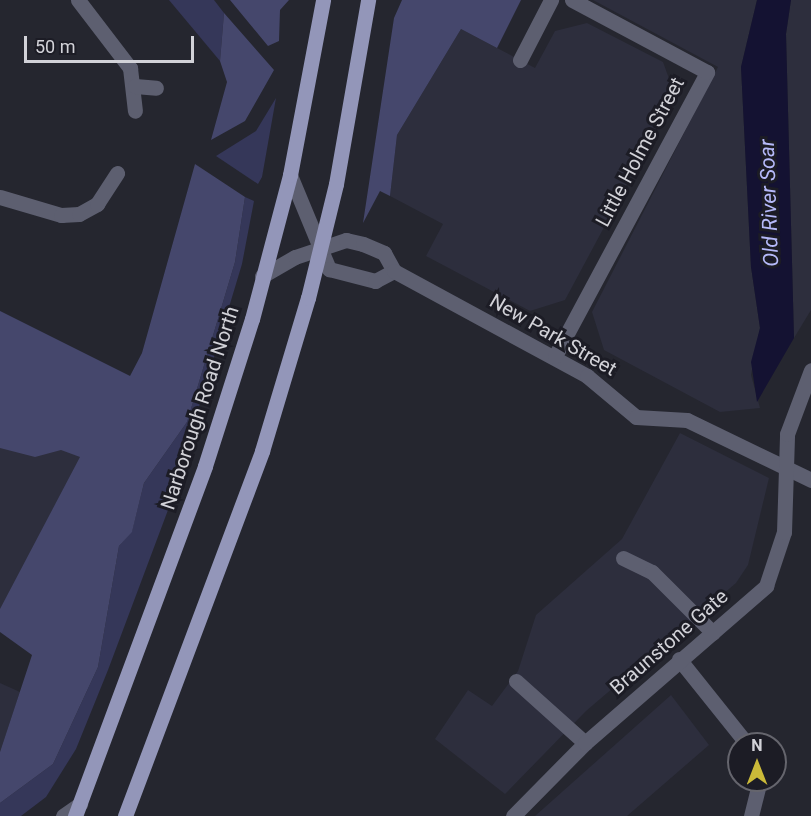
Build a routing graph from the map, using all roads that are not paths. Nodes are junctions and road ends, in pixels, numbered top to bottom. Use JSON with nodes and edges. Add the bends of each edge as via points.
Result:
{"nodes":[{"id":1,"x":78,"y":0,"type":"edge"},
{"id":2,"x":323,"y":0,"type":"edge"},
{"id":3,"x":368,"y":0,"type":"edge"},
{"id":4,"x":551,"y":0,"type":"edge"},
{"id":5,"x":572,"y":0,"type":"edge"},
{"id":6,"x":520,"y":60,"type":"dead end"},
{"id":7,"x":135,"y":86,"type":"junction"},
{"id":8,"x":156,"y":88,"type":"dead end"},
{"id":9,"x":135,"y":111,"type":"dead end"},
{"id":10,"x":117,"y":173,"type":"dead end"},
{"id":11,"x":290,"y":175,"type":"junction"},
{"id":12,"x":0,"y":196,"type":"edge"},
{"id":13,"x":321,"y":248,"type":"junction"},
{"id":14,"x":394,"y":271,"type":"junction"},
{"id":15,"x":262,"y":276,"type":"junction"},
{"id":16,"x":555,"y":356,"type":"junction"},
{"id":17,"x":811,"y":370,"type":"edge"},
{"id":18,"x":790,"y":467,"type":"junction"},
{"id":19,"x":811,"y":480,"type":"edge"},
{"id":20,"x":623,"y":558,"type":"dead end"},
{"id":21,"x":713,"y":633,"type":"junction"},
{"id":22,"x":679,"y":659,"type":"junction"},
{"id":23,"x":516,"y":681,"type":"dead end"},
{"id":24,"x":737,"y":732,"type":"edge"},
{"id":25,"x":585,"y":743,"type":"junction"},
{"id":26,"x":757,"y":792,"type":"edge"},
{"id":27,"x":77,"y":810,"type":"edge"},
{"id":28,"x":63,"y":816,"type":"edge"},
{"id":29,"x":125,"y":816,"type":"edge"},
{"id":30,"x":513,"y":816,"type":"edge"},
{"id":31,"x":751,"y":816,"type":"edge"}],
"edges":[{"from":1,"to":7,"type":"street","via":[[116,47]]},
{"from":2,"to":11,"type":"main road","name":"Narborough Road North"},
{"from":3,"to":13,"type":"main road"},
{"from":4,"to":6,"type":"street"},
{"from":5,"to":16,"type":"street","name":"Little Holme Street","via":[[707,72]]},
{"from":7,"to":8,"type":"street"},
{"from":7,"to":9,"type":"street"},
{"from":10,"to":12,"type":"street","via":[[97,204],[79,214],[61,215]]},
{"from":11,"to":13,"type":"street","via":[[304,220]]},
{"from":11,"to":15,"type":"main road","name":"Narborough Road North"},
{"from":13,"to":14,"type":"street","name":"New Park Street","via":[[346,240],[363,244],[384,253]]},
{"from":13,"to":14,"type":"street","via":[[328,269],[375,281]]},
{"from":13,"to":15,"type":"street","name":"New Park Street"},
{"from":13,"to":29,"type":"main road","via":[[262,451]]},
{"from":14,"to":16,"type":"street","name":"New Park Street"},
{"from":15,"to":27,"type":"main road","name":"Narborough Road North","via":[[205,466]]},
{"from":16,"to":18,"type":"street","name":"New Park Street","via":[[636,417],[687,420]]},
{"from":17,"to":18,"type":"street","name":"Braunstone Gate","via":[[787,434]]},
{"from":18,"to":19,"type":"street","name":"New Park Street"},
{"from":18,"to":21,"type":"street","name":"Braunstone Gate","via":[[784,532],[766,586]]},
{"from":20,"to":21,"type":"street","via":[[652,572]]},
{"from":21,"to":22,"type":"street","name":"Braunstone Gate"},
{"from":22,"to":24,"type":"street"},
{"from":22,"to":25,"type":"street","name":"Braunstone Gate"},
{"from":23,"to":25,"type":"street"},
{"from":25,"to":30,"type":"street","name":"Braunstone Gate"},
{"from":26,"to":31,"type":"street"},
{"from":27,"to":28,"type":"street"}]}
